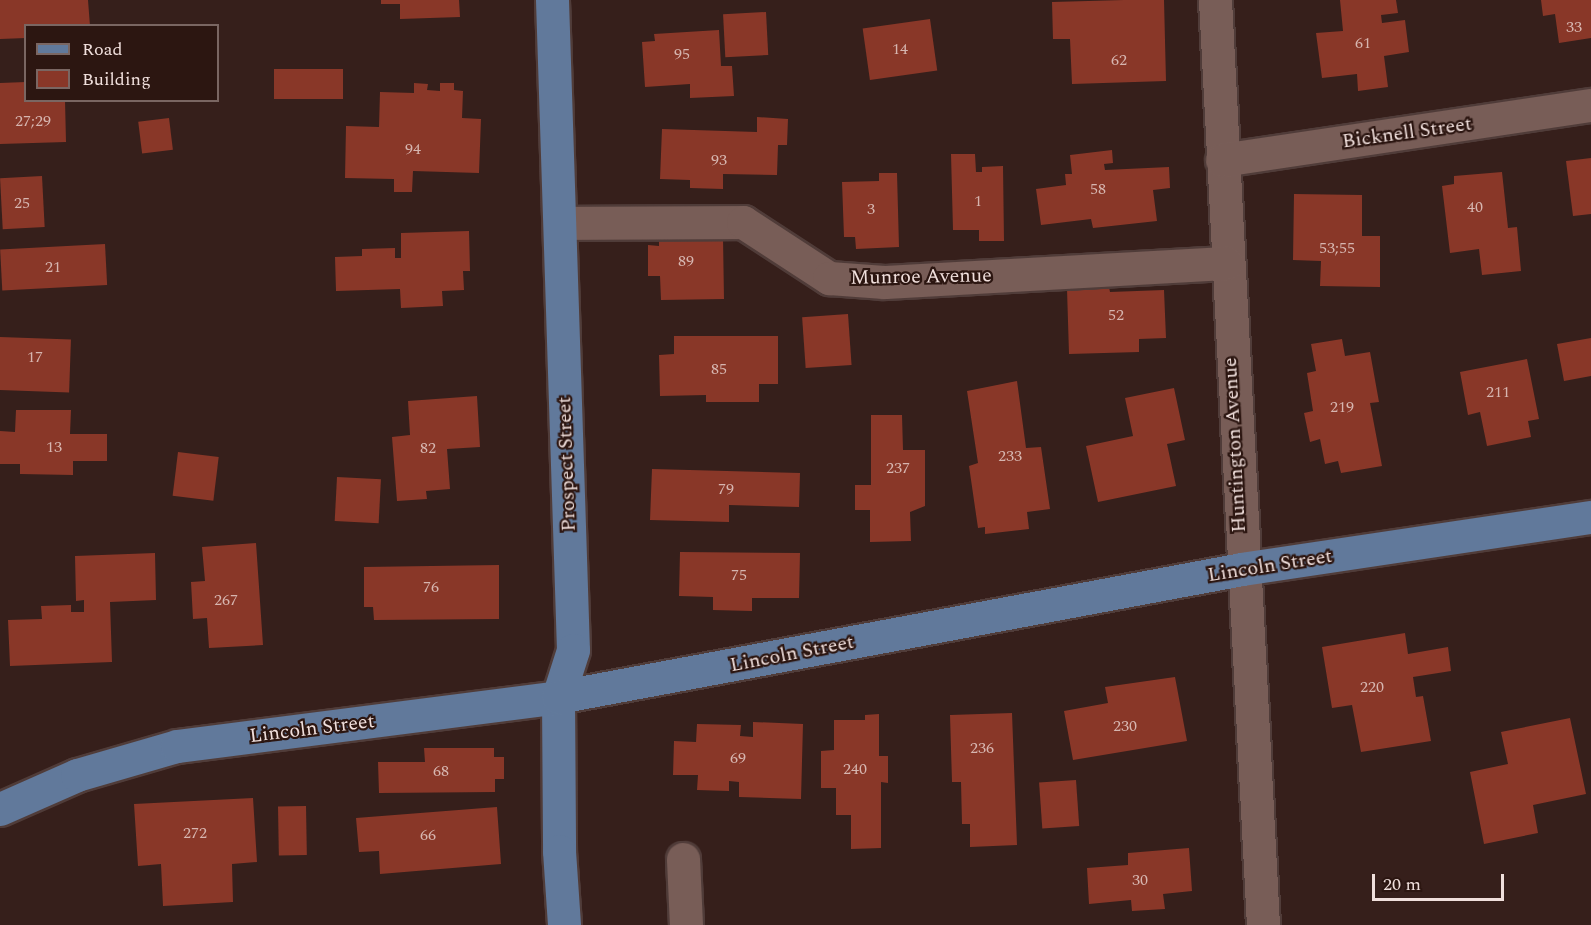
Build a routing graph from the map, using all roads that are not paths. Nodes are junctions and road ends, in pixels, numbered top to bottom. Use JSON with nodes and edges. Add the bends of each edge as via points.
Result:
{"nodes":[{"id":1,"x":552,"y":0,"type":"edge"},
{"id":2,"x":1215,"y":0,"type":"edge"},
{"id":3,"x":1591,"y":105,"type":"edge"},
{"id":4,"x":1222,"y":160,"type":"junction"},
{"id":5,"x":561,"y":224,"type":"junction"},
{"id":6,"x":1226,"y":263,"type":"junction"},
{"id":7,"x":1591,"y":517,"type":"edge"},
{"id":8,"x":1242,"y":569,"type":"junction"},
{"id":9,"x":558,"y":698,"type":"junction"},
{"id":10,"x":0,"y":809,"type":"edge"},
{"id":11,"x":683,"y":859,"type":"dead end"},
{"id":12,"x":564,"y":925,"type":"edge"},
{"id":13,"x":686,"y":925,"type":"edge"},
{"id":14,"x":1263,"y":925,"type":"edge"}],
"edges":[{"from":1,"to":5,"type":"main road","name":"Prospect Street"},
{"from":2,"to":4,"type":"street","name":"Huntington Avenue"},
{"from":3,"to":4,"type":"street","name":"Bicknell Street"},
{"from":4,"to":6,"type":"street","name":"Huntington Avenue"},
{"from":5,"to":6,"type":"street","name":"Munroe Avenue","via":[[744,222],[829,278],[884,282]]},
{"from":5,"to":9,"type":"main road","name":"Prospect Street","via":[[573,650]]},
{"from":6,"to":8,"type":"street","name":"Huntington Avenue"},
{"from":7,"to":8,"type":"main road","name":"Lincoln Street"},
{"from":8,"to":9,"type":"main road","name":"Lincoln Street"},
{"from":8,"to":14,"type":"street","name":"Huntington Avenue"},
{"from":9,"to":10,"type":"main road","name":"Lincoln Street","via":[[177,746],[77,775]]},
{"from":9,"to":12,"type":"main road","name":"Prospect Street","via":[[559,850]]},
{"from":11,"to":13,"type":"street"}]}
